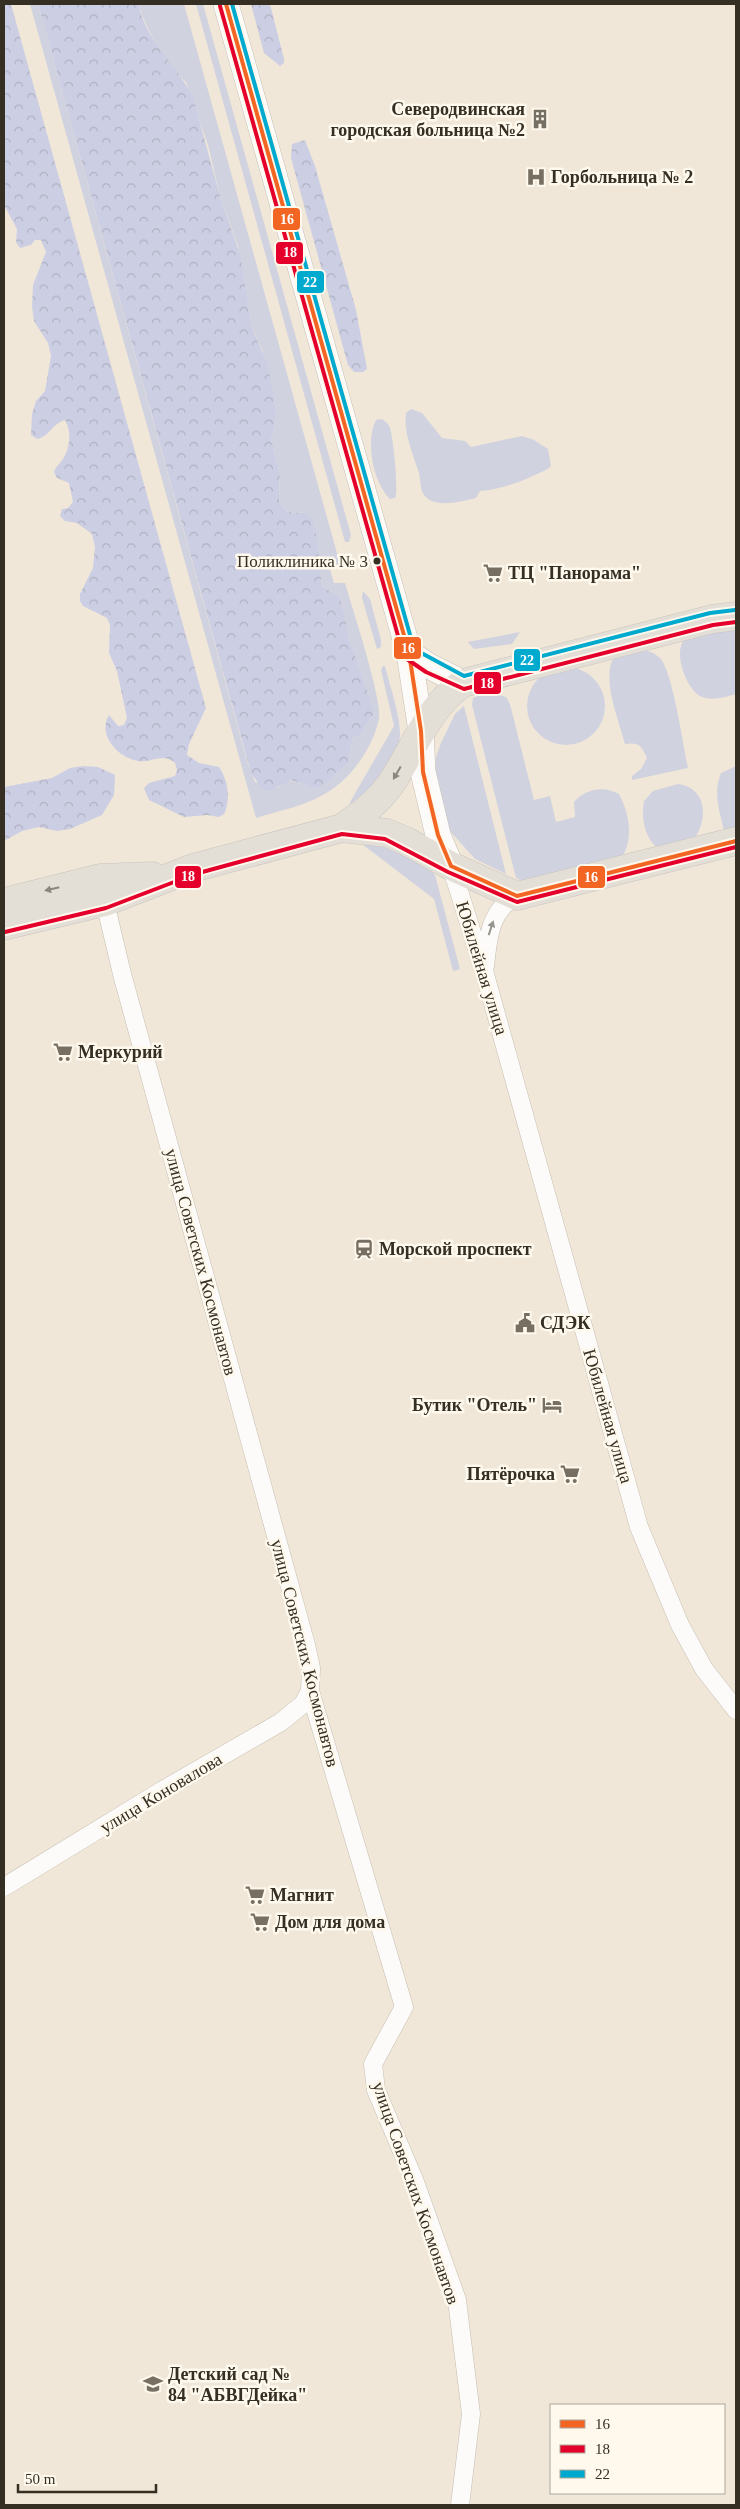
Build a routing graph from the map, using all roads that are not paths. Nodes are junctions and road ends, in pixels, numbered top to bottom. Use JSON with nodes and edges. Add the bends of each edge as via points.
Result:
{"nodes":[{"id":1,"x":226,"y":4,"type":"edge"},
{"id":2,"x":736,"y":616,"type":"edge"},
{"id":3,"x":409,"y":653,"type":"junction"},
{"id":4,"x":463,"y":683,"type":"junction"},
{"id":5,"x":421,"y":731,"type":"junction"},
{"id":6,"x":342,"y":828,"type":"junction"},
{"id":7,"x":736,"y":841,"type":"edge"},
{"id":8,"x":451,"y":866,"type":"junction"},
{"id":9,"x":102,"y":890,"type":"junction"},
{"id":10,"x":517,"y":896,"type":"junction"},
{"id":11,"x":4,"y":902,"type":"edge"},
{"id":12,"x":4,"y":926,"type":"edge"},
{"id":13,"x":484,"y":971,"type":"junction"},
{"id":14,"x":310,"y":1691,"type":"junction"},
{"id":15,"x":736,"y":1710,"type":"edge"},
{"id":16,"x":4,"y":1887,"type":"edge"},
{"id":17,"x":460,"y":2505,"type":"edge"}],
"edges":[{"from":1,"to":3,"type":"main road","name":"Юбилейная улица"},
{"from":2,"to":4,"type":"main road","via":[[704,621]]},
{"from":3,"to":4,"type":"main road"},
{"from":3,"to":5,"type":"main road","name":"Юбилейная улица"},
{"from":4,"to":5,"type":"main road","via":[[448,693]]},
{"from":5,"to":6,"type":"main road","one_way":true,"via":[[380,798]]},
{"from":5,"to":8,"type":"main road","name":"Юбилейная улица","via":[[423,772],[438,835]]},
{"from":6,"to":8,"type":"main road","via":[[387,833]]},
{"from":6,"to":9,"type":"main road","via":[[171,875]]},
{"from":7,"to":10,"type":"main road"},
{"from":8,"to":10,"type":"main road"},
{"from":8,"to":13,"type":"street","name":"Юбилейная улица"},
{"from":9,"to":11,"type":"main road","one_way":true},
{"from":9,"to":12,"type":"main road"},
{"from":9,"to":14,"type":"street","name":"улица Советских Космонавтов","via":[[306,1645],[311,1668]]},
{"from":13,"to":10,"type":"street","one_way":true,"via":[[490,929],[505,902]]},
{"from":13,"to":15,"type":"street","name":"Юбилейная улица","via":[[639,1528],[680,1625],[704,1669]]},
{"from":14,"to":16,"type":"street","name":"улица Коновалова","via":[[303,1704],[281,1722]]},
{"from":14,"to":17,"type":"street","name":"улица Советских Космонавтов","via":[[404,2007],[373,2064],[376,2090],[415,2182],[456,2300],[471,2414]]}]}
